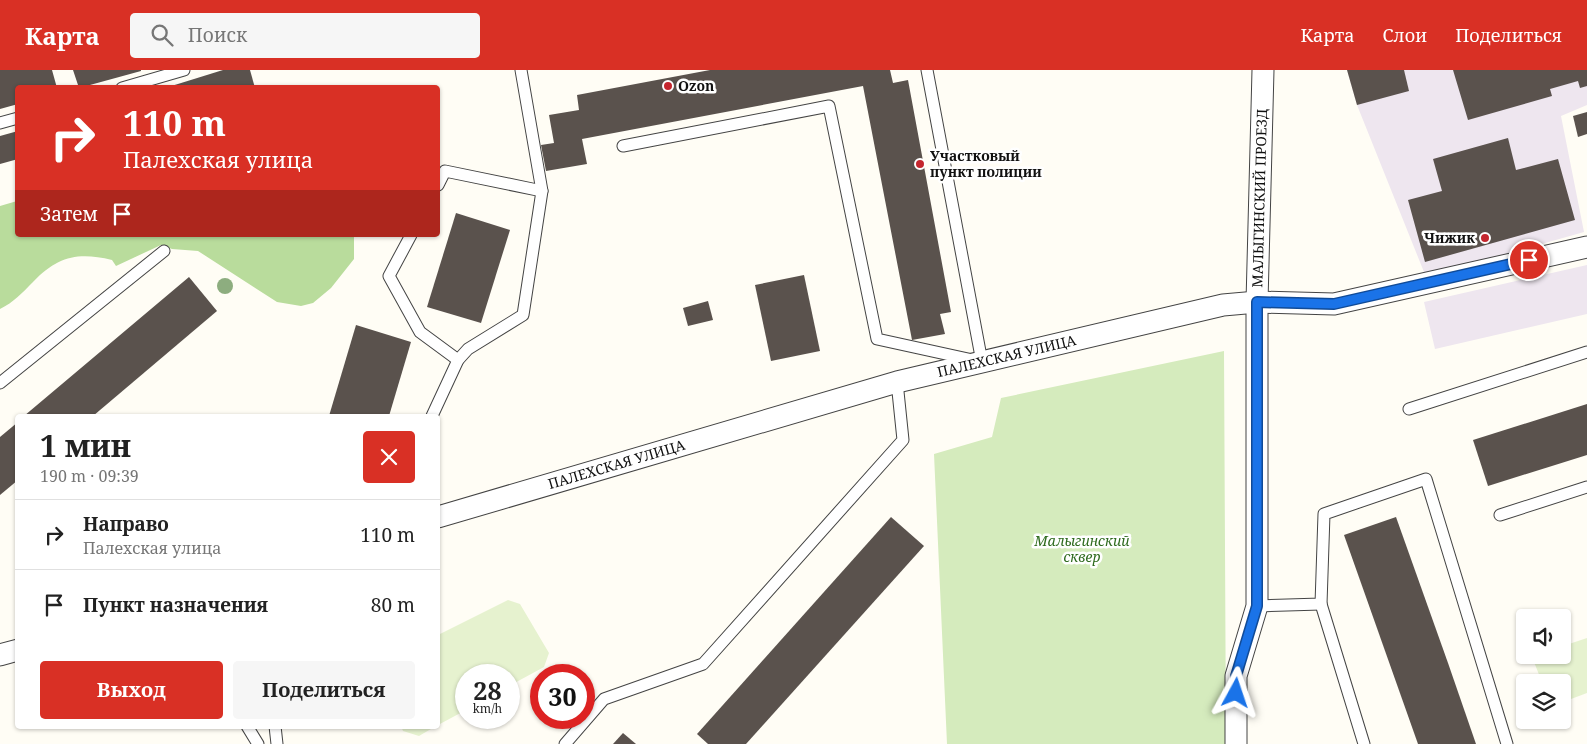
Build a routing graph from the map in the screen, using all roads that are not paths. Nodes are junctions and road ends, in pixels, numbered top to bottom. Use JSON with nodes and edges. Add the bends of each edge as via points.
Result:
{"nodes":[{"id":1,"x":184,"y":70,"type":"edge"},
{"id":2,"x":521,"y":70,"type":"edge"},
{"id":3,"x":927,"y":70,"type":"edge"},
{"id":4,"x":1264,"y":70,"type":"edge"},
{"id":5,"x":132,"y":85,"type":"edge"},
{"id":6,"x":15,"y":119,"type":"edge"},
{"id":7,"x":0,"y":123,"type":"edge"},
{"id":8,"x":623,"y":146,"type":"dead end"},
{"id":9,"x":440,"y":181,"type":"edge"},
{"id":10,"x":542,"y":191,"type":"junction"},
{"id":11,"x":410,"y":237,"type":"edge"},
{"id":12,"x":1587,"y":247,"type":"edge"},
{"id":13,"x":164,"y":251,"type":"dead end"},
{"id":14,"x":1257,"y":302,"type":"junction"},
{"id":15,"x":1587,"y":352,"type":"edge"},
{"id":16,"x":458,"y":360,"type":"junction"},
{"id":17,"x":982,"y":362,"type":"junction"},
{"id":18,"x":897,"y":382,"type":"junction"},
{"id":19,"x":0,"y":383,"type":"edge"},
{"id":20,"x":1409,"y":408,"type":"dead end"},
{"id":21,"x":433,"y":414,"type":"edge"},
{"id":22,"x":1587,"y":487,"type":"edge"},
{"id":23,"x":440,"y":516,"type":"edge"},
{"id":24,"x":1500,"y":516,"type":"dead end"},
{"id":25,"x":1321,"y":604,"type":"junction"},
{"id":26,"x":1257,"y":606,"type":"junction"},
{"id":27,"x":15,"y":651,"type":"edge"},
{"id":28,"x":0,"y":655,"type":"edge"},
{"id":29,"x":249,"y":729,"type":"edge"},
{"id":30,"x":276,"y":729,"type":"edge"},
{"id":31,"x":258,"y":744,"type":"edge"},
{"id":32,"x":277,"y":744,"type":"edge"},
{"id":33,"x":565,"y":744,"type":"edge"},
{"id":34,"x":1236,"y":744,"type":"edge"},
{"id":35,"x":1364,"y":744,"type":"edge"},
{"id":36,"x":1507,"y":744,"type":"edge"}],
"edges":[{"from":1,"to":5,"type":"lane"},
{"from":2,"to":10,"type":"lane"},
{"from":3,"to":17,"type":"lane"},
{"from":4,"to":14,"type":"street","name":"МАЛЫГИНСКИЙ ПРОЕЗД"},
{"from":6,"to":7,"type":"lane"},
{"from":8,"to":17,"type":"lane","via":[[829,106],[876,339]]},
{"from":9,"to":10,"type":"lane","via":[[445,171]]},
{"from":10,"to":16,"type":"lane","via":[[523,315],[468,349]]},
{"from":11,"to":16,"type":"lane","via":[[389,276],[420,332]]},
{"from":12,"to":14,"type":"street","name":"ПАЛЕХСКАЯ УЛИЦА","via":[[1334,304]]},
{"from":13,"to":19,"type":"lane"},
{"from":14,"to":17,"type":"street","name":"ПАЛЕХСКАЯ УЛИЦА","via":[[1223,305]]},
{"from":14,"to":26,"type":"street","name":"МАЛЫГИНСКИЙ ПРОЕЗД"},
{"from":15,"to":20,"type":"lane"},
{"from":16,"to":21,"type":"lane"},
{"from":17,"to":18,"type":"street","name":"ПАЛЕХСКАЯ УЛИЦА"},
{"from":18,"to":23,"type":"street","name":"ПАЛЕХСКАЯ УЛИЦА"},
{"from":18,"to":33,"type":"lane","via":[[903,440],[703,664],[604,699]]},
{"from":22,"to":24,"type":"lane"},
{"from":25,"to":26,"type":"lane"},
{"from":25,"to":35,"type":"lane"},
{"from":25,"to":36,"type":"lane","via":[[1324,514],[1426,479]]},
{"from":26,"to":34,"type":"street","name":"МАЛЫГИНСКИЙ ПРОЕЗД","via":[[1236,676]]},
{"from":27,"to":28,"type":"street"},
{"from":29,"to":31,"type":"lane"},
{"from":30,"to":32,"type":"lane"}]}
